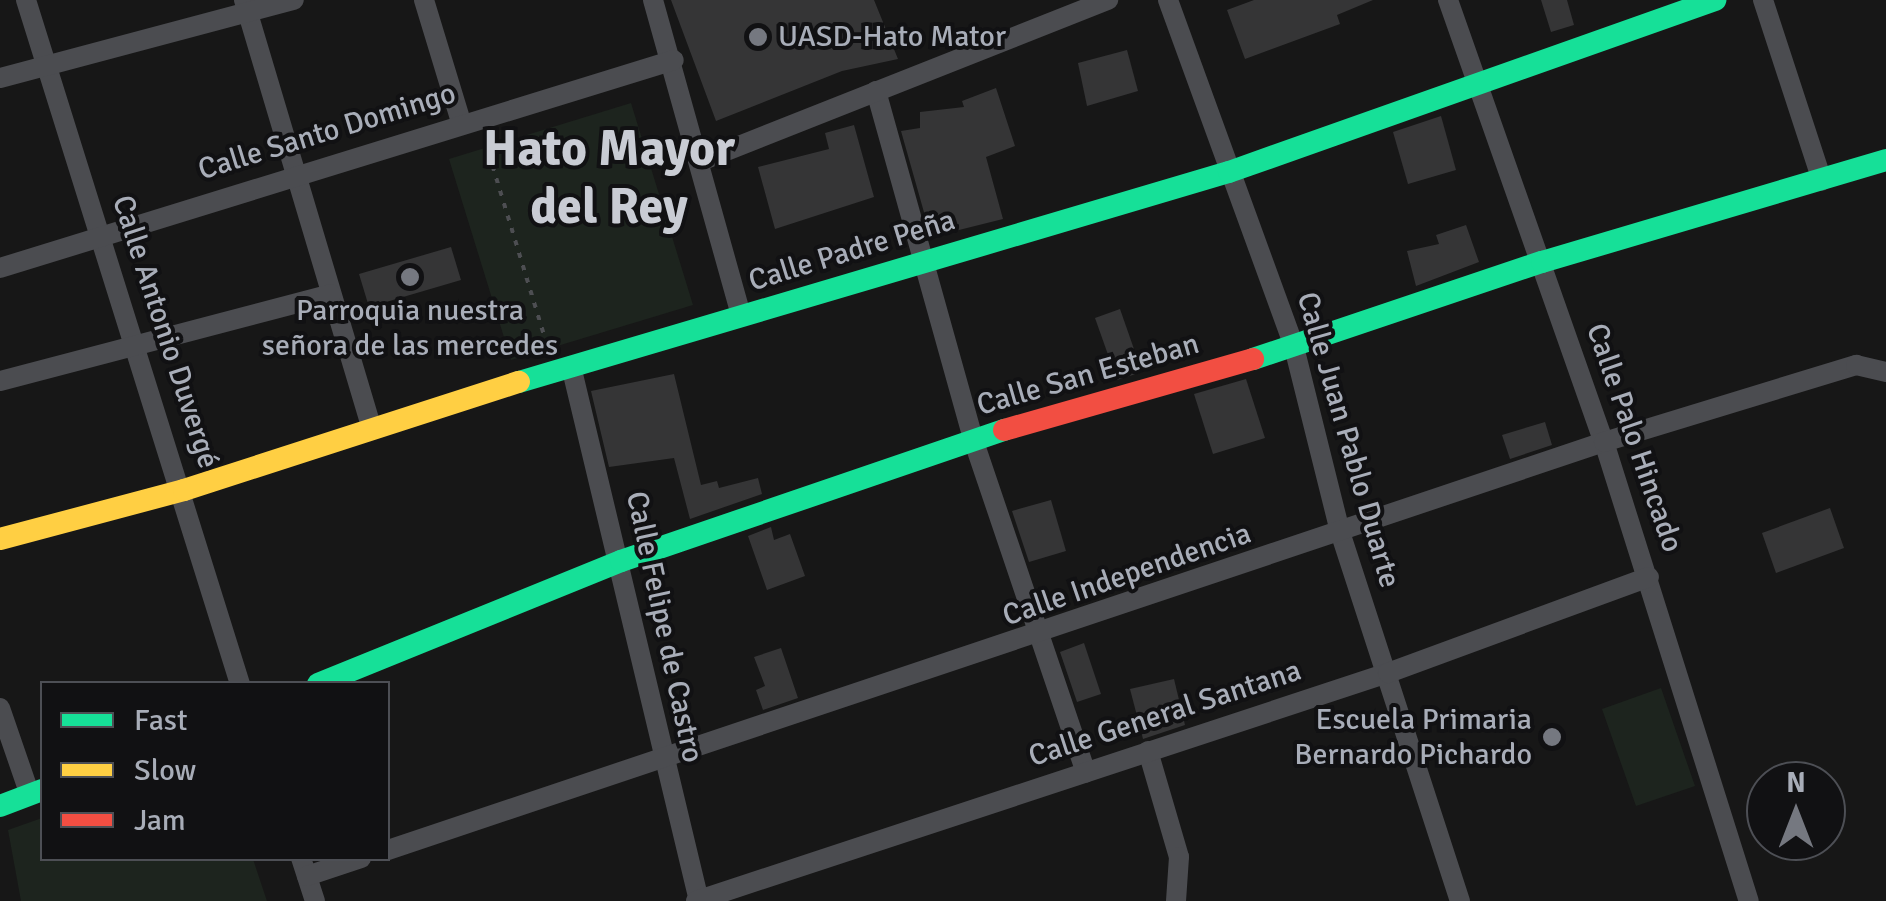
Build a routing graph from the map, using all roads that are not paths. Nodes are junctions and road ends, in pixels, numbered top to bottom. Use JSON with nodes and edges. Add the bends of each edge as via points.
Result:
{"nodes":[{"id":1,"x":26,"y":0,"type":"edge"},
{"id":2,"x":294,"y":0,"type":"edge"},
{"id":3,"x":424,"y":0,"type":"edge"},
{"id":4,"x":653,"y":0,"type":"edge"},
{"id":5,"x":1108,"y":0,"type":"edge"},
{"id":6,"x":1168,"y":0,"type":"edge"},
{"id":7,"x":1448,"y":0,"type":"edge"},
{"id":8,"x":1715,"y":0,"type":"edge"},
{"id":9,"x":1763,"y":0,"type":"edge"},
{"id":10,"x":246,"y":6,"type":"edge"},
{"id":11,"x":674,"y":60,"type":"junction"},
{"id":12,"x":48,"y":66,"type":"junction"},
{"id":13,"x":0,"y":78,"type":"edge"},
{"id":14,"x":1474,"y":87,"type":"junction"},
{"id":15,"x":876,"y":91,"type":"junction"},
{"id":16,"x":469,"y":120,"type":"junction"},
{"id":17,"x":1886,"y":160,"type":"edge"},
{"id":18,"x":701,"y":161,"type":"junction"},
{"id":19,"x":294,"y":172,"type":"junction"},
{"id":20,"x":1228,"y":172,"type":"junction"},
{"id":21,"x":1822,"y":182,"type":"junction"},
{"id":22,"x":101,"y":232,"type":"junction"},
{"id":23,"x":919,"y":262,"type":"junction"},
{"id":24,"x":1542,"y":262,"type":"junction"},
{"id":25,"x":0,"y":268,"type":"edge"},
{"id":26,"x":331,"y":294,"type":"junction"},
{"id":27,"x":741,"y":316,"type":"junction"},
{"id":28,"x":1294,"y":348,"type":"junction"},
{"id":29,"x":138,"y":349,"type":"junction"},
{"id":30,"x":563,"y":369,"type":"junction"},
{"id":31,"x":1886,"y":372,"type":"edge"},
{"id":32,"x":0,"y":381,"type":"edge"},
{"id":33,"x":372,"y":426,"type":"junction"},
{"id":34,"x":973,"y":439,"type":"junction"},
{"id":35,"x":1604,"y":442,"type":"junction"},
{"id":36,"x":184,"y":490,"type":"junction"},
{"id":37,"x":1341,"y":535,"type":"junction"},
{"id":38,"x":0,"y":539,"type":"edge"},
{"id":39,"x":622,"y":560,"type":"junction"},
{"id":40,"x":1649,"y":577,"type":"junction"},
{"id":41,"x":1037,"y":637,"type":"junction"},
{"id":42,"x":1388,"y":673,"type":"junction"},
{"id":43,"x":239,"y":681,"type":"edge"},
{"id":44,"x":325,"y":681,"type":"edge"},
{"id":45,"x":0,"y":708,"type":"edge"},
{"id":46,"x":1148,"y":751,"type":"junction"},
{"id":47,"x":662,"y":762,"type":"junction"},
{"id":48,"x":1086,"y":772,"type":"junction"},
{"id":49,"x":36,"y":793,"type":"edge"},
{"id":50,"x":0,"y":806,"type":"edge"},
{"id":51,"x":390,"y":849,"type":"edge"},
{"id":52,"x":341,"y":861,"type":"edge"},
{"id":53,"x":304,"y":867,"type":"edge"},
{"id":54,"x":315,"y":901,"type":"edge"},
{"id":55,"x":698,"y":901,"type":"edge"},
{"id":56,"x":1176,"y":901,"type":"edge"},
{"id":57,"x":1460,"y":901,"type":"edge"},
{"id":58,"x":1749,"y":901,"type":"edge"}],
"edges":[{"from":1,"to":12,"type":"street","name":"Calle Antonio Duvergé"},
{"from":2,"to":10,"type":"street"},
{"from":3,"to":16,"type":"street"},
{"from":4,"to":11,"type":"street"},
{"from":5,"to":15,"type":"street"},
{"from":6,"to":20,"type":"street","name":"Calle Juan Pablo Duarte"},
{"from":7,"to":14,"type":"street","name":"Calle Palo Hincado"},
{"from":8,"to":14,"type":"street","name":"Calle Padre Peña"},
{"from":9,"to":21,"type":"street"},
{"from":10,"to":12,"type":"street"},
{"from":10,"to":19,"type":"street"},
{"from":11,"to":16,"type":"street","name":"Calle Santo Domingo"},
{"from":11,"to":18,"type":"street"},
{"from":12,"to":13,"type":"street"},
{"from":12,"to":22,"type":"street","name":"Calle Antonio Duvergé"},
{"from":14,"to":20,"type":"street","name":"Calle Padre Peña"},
{"from":14,"to":24,"type":"street","name":"Calle Palo Hincado"},
{"from":15,"to":18,"type":"street"},
{"from":15,"to":23,"type":"street"},
{"from":16,"to":19,"type":"street","name":"Calle Santo Domingo"},
{"from":17,"to":21,"type":"street","name":"Calle San Esteban"},
{"from":18,"to":27,"type":"street"},
{"from":19,"to":22,"type":"street","name":"Calle Santo Domingo"},
{"from":19,"to":26,"type":"street"},
{"from":20,"to":23,"type":"street","name":"Calle Padre Peña"},
{"from":20,"to":28,"type":"street","name":"Calle Juan Pablo Duarte"},
{"from":21,"to":24,"type":"street","name":"Calle San Esteban"},
{"from":22,"to":25,"type":"street","name":"Calle Santo Domingo"},
{"from":22,"to":29,"type":"street","name":"Calle Antonio Duvergé"},
{"from":23,"to":27,"type":"street","name":"Calle Padre Peña"},
{"from":23,"to":34,"type":"street"},
{"from":24,"to":28,"type":"street","name":"Calle San Esteban"},
{"from":24,"to":35,"type":"street","name":"Calle Palo Hincado"},
{"from":26,"to":29,"type":"street"},
{"from":26,"to":33,"type":"street"},
{"from":27,"to":30,"type":"street","name":"Calle Padre Peña"},
{"from":28,"to":34,"type":"street","name":"Calle San Esteban"},
{"from":28,"to":37,"type":"street","name":"Calle Juan Pablo Duarte"},
{"from":29,"to":32,"type":"street"},
{"from":29,"to":36,"type":"street","name":"Calle Antonio Duvergé"},
{"from":30,"to":33,"type":"street","name":"Calle Padre Peña"},
{"from":30,"to":39,"type":"street","name":"Calle Felipe de Castro"},
{"from":31,"to":35,"type":"street","name":"Calle Independencia","via":[[1856,365]]},
{"from":33,"to":36,"type":"street","name":"Calle Padre Peña"},
{"from":34,"to":39,"type":"street","name":"Calle San Esteban"},
{"from":34,"to":41,"type":"street"},
{"from":35,"to":37,"type":"street","name":"Calle Independencia"},
{"from":35,"to":40,"type":"street","name":"Calle Palo Hincado"},
{"from":36,"to":38,"type":"street","name":"Calle Padre Peña"},
{"from":36,"to":43,"type":"street","name":"Calle Antonio Duvergé"},
{"from":37,"to":41,"type":"street","name":"Calle Independencia"},
{"from":37,"to":42,"type":"street","name":"Calle Juan Pablo Duarte"},
{"from":39,"to":44,"type":"street","name":"Calle San Esteban"},
{"from":39,"to":47,"type":"street","name":"Calle Felipe de Castro"},
{"from":40,"to":42,"type":"street","name":"Calle General Santana"},
{"from":40,"to":58,"type":"street","name":"Calle Palo Hincado"},
{"from":41,"to":47,"type":"street","name":"Calle Independencia"},
{"from":41,"to":48,"type":"street"},
{"from":42,"to":46,"type":"street","name":"Calle General Santana"},
{"from":42,"to":57,"type":"street","name":"Calle Juan Pablo Duarte"},
{"from":45,"to":49,"type":"street"},
{"from":46,"to":48,"type":"street","name":"Calle General Santana"},
{"from":46,"to":56,"type":"street","via":[[1179,857]]},
{"from":47,"to":51,"type":"street","name":"Calle Independencia"},
{"from":47,"to":55,"type":"street","name":"Calle Felipe de Castro"},
{"from":48,"to":55,"type":"street","name":"Calle General Santana"},
{"from":49,"to":50,"type":"street"},
{"from":52,"to":53,"type":"street"},
{"from":53,"to":54,"type":"street"}]}
